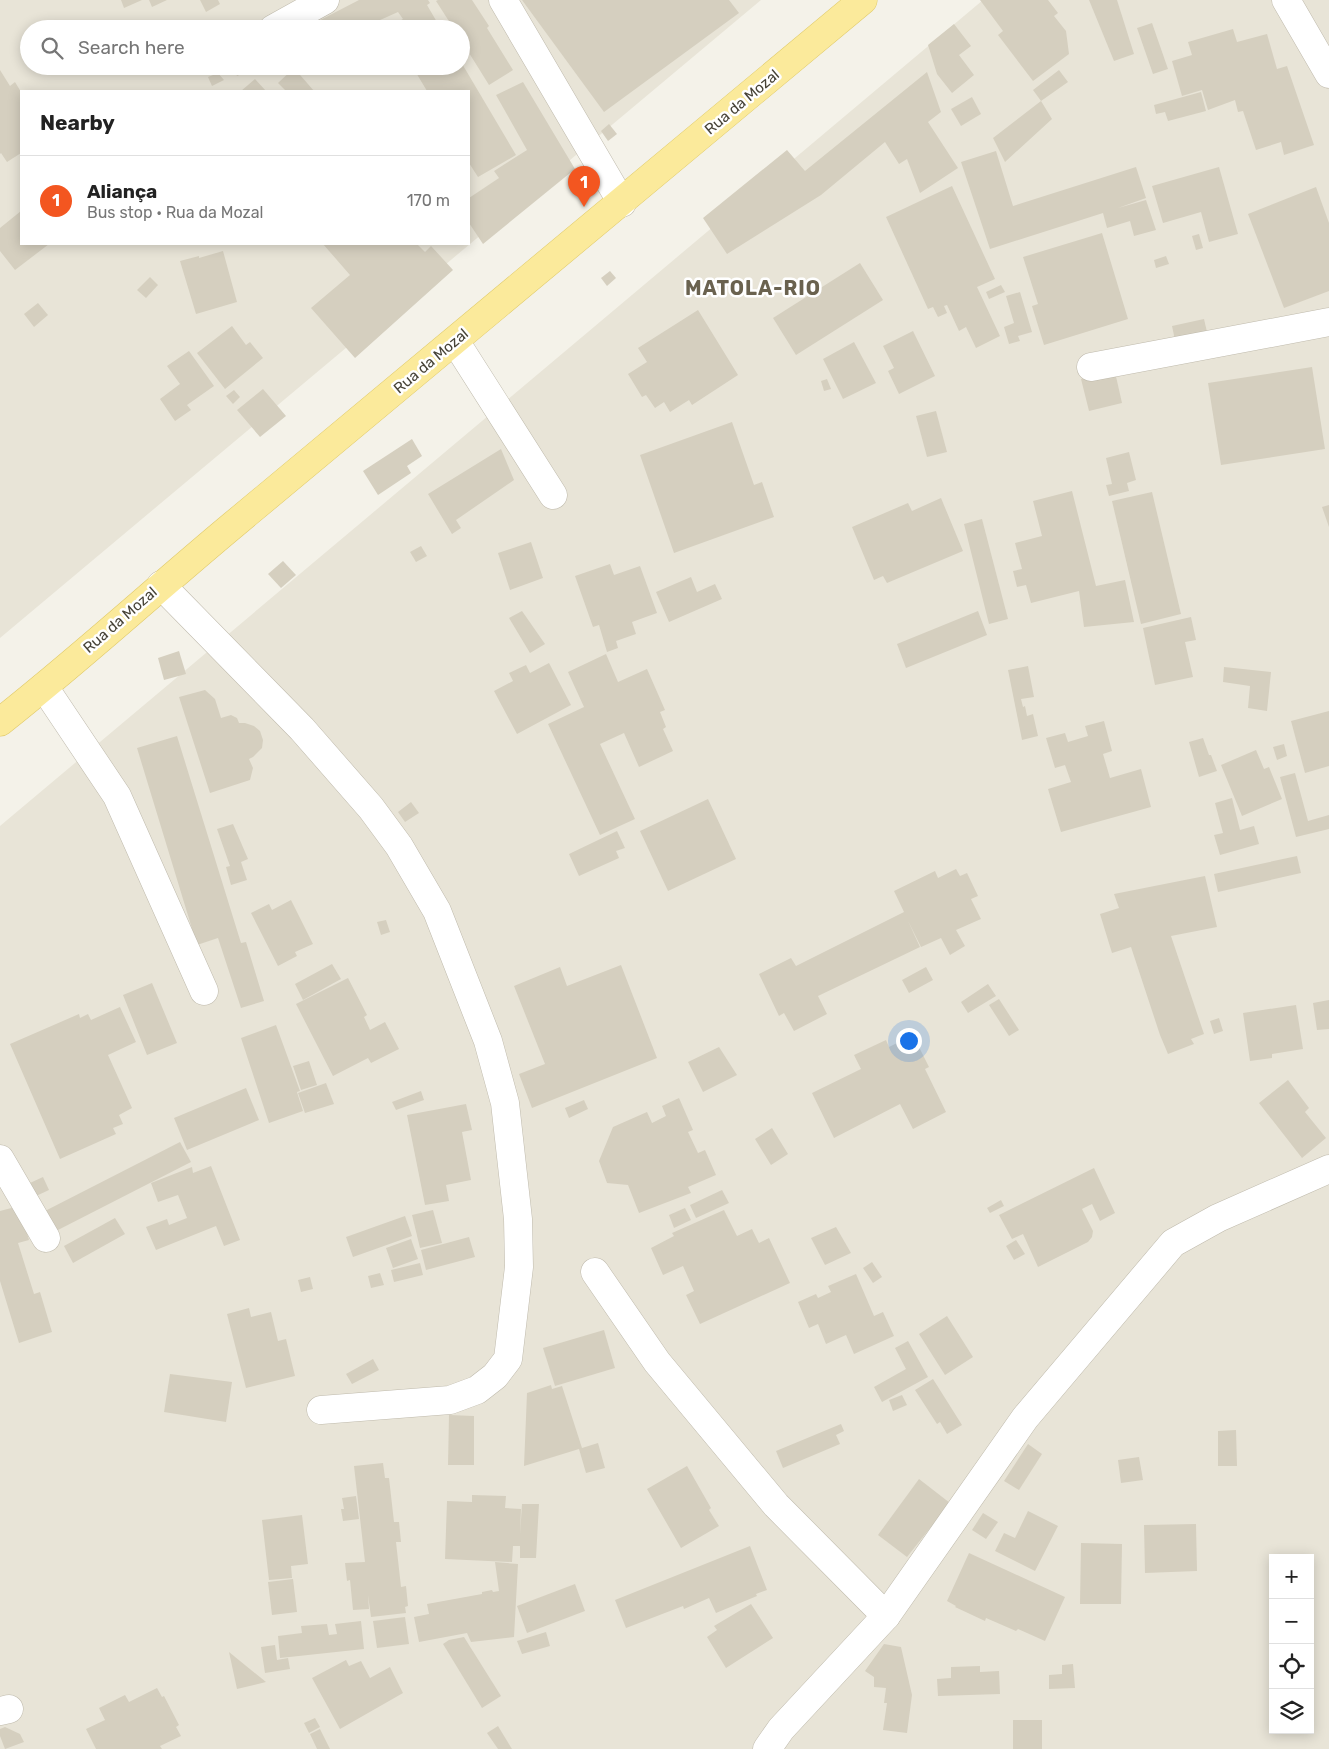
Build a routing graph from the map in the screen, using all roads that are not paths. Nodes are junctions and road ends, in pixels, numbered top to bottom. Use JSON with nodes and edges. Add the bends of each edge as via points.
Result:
{"nodes":[{"id":1,"x":325,"y":0,"type":"edge"},
{"id":2,"x":503,"y":0,"type":"edge"},
{"id":3,"x":863,"y":0,"type":"edge"},
{"id":4,"x":1286,"y":0,"type":"edge"},
{"id":5,"x":289,"y":20,"type":"edge"},
{"id":6,"x":1329,"y":74,"type":"edge"},
{"id":7,"x":622,"y":203,"type":"junction"},
{"id":8,"x":1329,"y":322,"type":"edge"},
{"id":9,"x":455,"y":341,"type":"junction"},
{"id":10,"x":1091,"y":367,"type":"dead end"},
{"id":11,"x":553,"y":495,"type":"dead end"},
{"id":12,"x":161,"y":585,"type":"junction"},
{"id":13,"x":44,"y":687,"type":"junction"},
{"id":14,"x":0,"y":722,"type":"edge"},
{"id":15,"x":204,"y":991,"type":"dead end"},
{"id":16,"x":0,"y":1159,"type":"edge"},
{"id":17,"x":1329,"y":1169,"type":"edge"},
{"id":18,"x":46,"y":1238,"type":"dead end"},
{"id":19,"x":596,"y":1272,"type":"dead end"},
{"id":20,"x":321,"y":1410,"type":"dead end"},
{"id":21,"x":886,"y":1616,"type":"junction"},
{"id":22,"x":767,"y":1749,"type":"edge"}],
"edges":[{"from":1,"to":5,"type":"street"},
{"from":2,"to":7,"type":"street"},
{"from":3,"to":7,"type":"main road","name":"Rua da Mozal"},
{"from":4,"to":6,"type":"street"},
{"from":7,"to":9,"type":"main road","name":"Rua da Mozal"},
{"from":8,"to":10,"type":"street"},
{"from":9,"to":11,"type":"street"},
{"from":9,"to":12,"type":"main road","name":"Rua da Mozal"},
{"from":12,"to":13,"type":"main road","name":"Rua da Mozal"},
{"from":12,"to":20,"type":"street","via":[[302,729],[371,808],[399,846],[437,911],[488,1041],[505,1103],[518,1219],[519,1267],[508,1359],[495,1376],[477,1390],[450,1400]]},
{"from":13,"to":14,"type":"main road","name":"Rua da Mozal"},
{"from":13,"to":15,"type":"street","via":[[117,796]]},
{"from":16,"to":18,"type":"street"},
{"from":17,"to":21,"type":"street","via":[[1218,1218],[1173,1243],[1024,1418]]},
{"from":19,"to":21,"type":"street","via":[[657,1362],[770,1498]]},
{"from":21,"to":22,"type":"street","via":[[781,1729]]}]}
